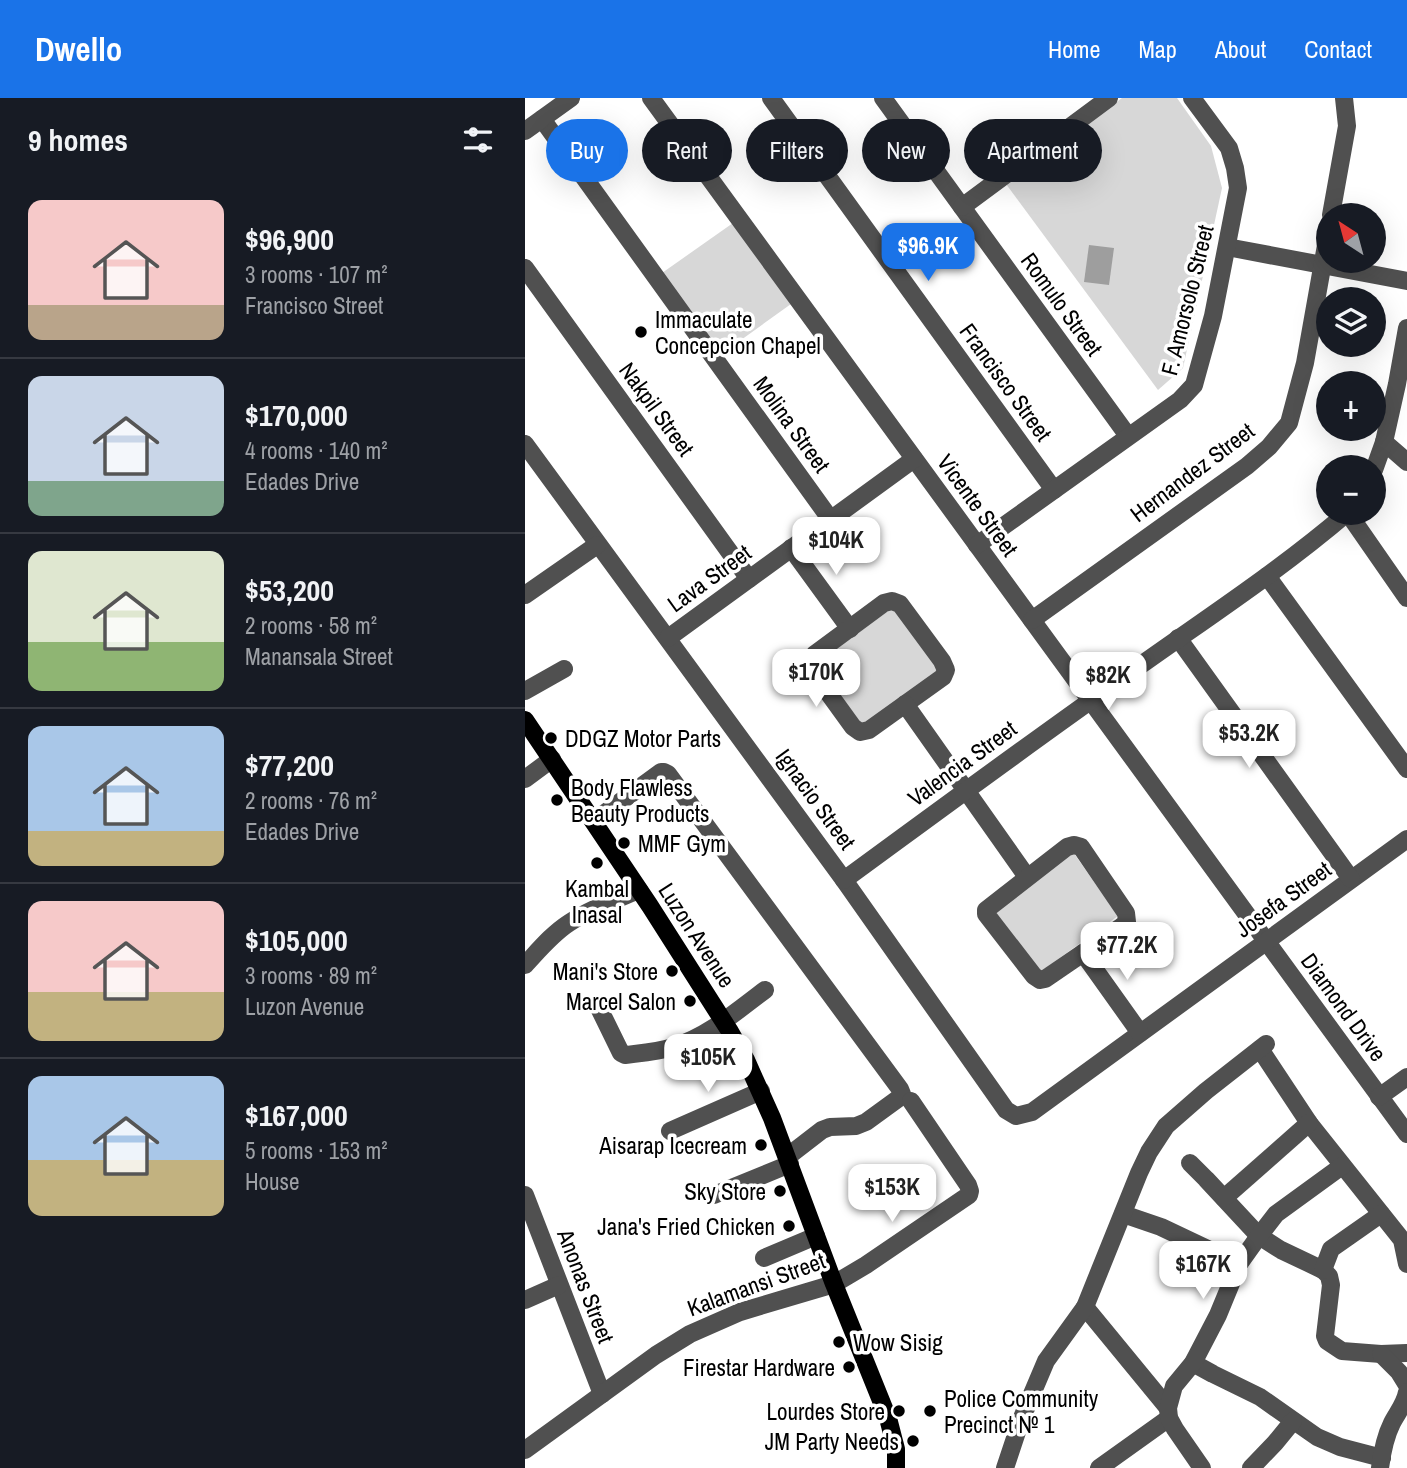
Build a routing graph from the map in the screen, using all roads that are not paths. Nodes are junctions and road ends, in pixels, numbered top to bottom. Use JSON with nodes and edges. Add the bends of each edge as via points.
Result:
{"nodes":[{"id":1,"x":571,"y":98,"type":"edge"},
{"id":2,"x":650,"y":98,"type":"edge"},
{"id":3,"x":771,"y":98,"type":"edge"},
{"id":4,"x":883,"y":98,"type":"edge"},
{"id":5,"x":1109,"y":98,"type":"edge"},
{"id":6,"x":1192,"y":98,"type":"edge"},
{"id":7,"x":1344,"y":98,"type":"edge"},
{"id":8,"x":542,"y":119,"type":"junction"},
{"id":9,"x":525,"y":131,"type":"edge"},
{"id":10,"x":1333,"y":203,"type":"edge"},
{"id":11,"x":962,"y":207,"type":"junction"},
{"id":12,"x":1227,"y":247,"type":"junction"},
{"id":13,"x":1316,"y":264,"type":"edge"},
{"id":14,"x":525,"y":268,"type":"edge"},
{"id":15,"x":1322,"y":273,"type":"edge"},
{"id":16,"x":1365,"y":273,"type":"edge"},
{"id":17,"x":1407,"y":281,"type":"edge"},
{"id":18,"x":1407,"y":328,"type":"edge"},
{"id":19,"x":1402,"y":385,"type":"edge"},
{"id":20,"x":1128,"y":436,"type":"junction"},
{"id":21,"x":1384,"y":442,"type":"junction"},
{"id":22,"x":525,"y":444,"type":"edge"},
{"id":23,"x":1379,"y":455,"type":"edge"},
{"id":24,"x":914,"y":459,"type":"junction"},
{"id":25,"x":1407,"y":462,"type":"edge"},
{"id":26,"x":1054,"y":490,"type":"junction"},
{"id":27,"x":831,"y":520,"type":"junction"},
{"id":28,"x":1334,"y":525,"type":"edge"},
{"id":29,"x":1356,"y":525,"type":"edge"},
{"id":30,"x":597,"y":545,"type":"junction"},
{"id":31,"x":977,"y":545,"type":"junction"},
{"id":32,"x":792,"y":548,"type":"junction"},
{"id":33,"x":1267,"y":576,"type":"junction"},
{"id":34,"x":749,"y":579,"type":"junction"},
{"id":35,"x":525,"y":595,"type":"edge"},
{"id":36,"x":1407,"y":598,"type":"edge"},
{"id":37,"x":1032,"y":620,"type":"junction"},
{"id":38,"x":850,"y":629,"type":"junction"},
{"id":39,"x":668,"y":638,"type":"junction"},
{"id":40,"x":1178,"y":638,"type":"junction"},
{"id":41,"x":564,"y":669,"type":"dead end"},
{"id":42,"x":525,"y":691,"type":"edge"},
{"id":43,"x":1091,"y":700,"type":"junction"},
{"id":44,"x":905,"y":704,"type":"junction"},
{"id":45,"x":526,"y":722,"type":"edge"},
{"id":46,"x":552,"y":759,"type":"junction"},
{"id":47,"x":1407,"y":769,"type":"edge"},
{"id":48,"x":525,"y":779,"type":"edge"},
{"id":49,"x":966,"y":791,"type":"junction"},
{"id":50,"x":594,"y":821,"type":"junction"},
{"id":51,"x":1407,"y":839,"type":"edge"},
{"id":52,"x":1027,"y":877,"type":"junction"},
{"id":53,"x":844,"y":880,"type":"junction"},
{"id":54,"x":1352,"y":880,"type":"junction"},
{"id":55,"x":639,"y":890,"type":"junction"},
{"id":56,"x":1267,"y":942,"type":"junction"},
{"id":57,"x":1083,"y":953,"type":"junction"},
{"id":58,"x":525,"y":965,"type":"edge"},
{"id":59,"x":765,"y":990,"type":"dead end"},
{"id":60,"x":599,"y":1008,"type":"dead end"},
{"id":61,"x":723,"y":1020,"type":"junction"},
{"id":62,"x":1140,"y":1033,"type":"junction"},
{"id":63,"x":1407,"y":1077,"type":"edge"},
{"id":64,"x":761,"y":1091,"type":"junction"},
{"id":65,"x":1379,"y":1097,"type":"junction"},
{"id":66,"x":911,"y":1101,"type":"dead end"},
{"id":67,"x":1016,"y":1116,"type":"joint"},
{"id":68,"x":1309,"y":1123,"type":"junction"},
{"id":69,"x":670,"y":1131,"type":"dead end"},
{"id":70,"x":1407,"y":1134,"type":"edge"},
{"id":71,"x":789,"y":1161,"type":"junction"},
{"id":72,"x":1190,"y":1163,"type":"dead end"},
{"id":73,"x":1342,"y":1166,"type":"junction"},
{"id":74,"x":525,"y":1195,"type":"edge"},
{"id":75,"x":714,"y":1195,"type":"dead end"},
{"id":76,"x":1224,"y":1198,"type":"junction"},
{"id":77,"x":1123,"y":1214,"type":"junction"},
{"id":78,"x":1381,"y":1214,"type":"junction"},
{"id":79,"x":816,"y":1236,"type":"junction"},
{"id":80,"x":1259,"y":1236,"type":"junction"},
{"id":81,"x":764,"y":1258,"type":"dead end"},
{"id":82,"x":1240,"y":1264,"type":"junction"},
{"id":83,"x":1407,"y":1264,"type":"edge"},
{"id":84,"x":1323,"y":1270,"type":"junction"},
{"id":85,"x":834,"y":1284,"type":"junction"},
{"id":86,"x":559,"y":1285,"type":"junction"},
{"id":87,"x":525,"y":1300,"type":"edge"},
{"id":88,"x":1085,"y":1307,"type":"junction"},
{"id":89,"x":1407,"y":1353,"type":"edge"},
{"id":90,"x":1381,"y":1354,"type":"junction"},
{"id":91,"x":1193,"y":1363,"type":"junction"},
{"id":92,"x":1407,"y":1385,"type":"edge"},
{"id":93,"x":1407,"y":1392,"type":"edge"},
{"id":94,"x":602,"y":1394,"type":"junction"},
{"id":95,"x":1168,"y":1413,"type":"junction"},
{"id":96,"x":1293,"y":1421,"type":"junction"},
{"id":97,"x":1172,"y":1437,"type":"dead end"},
{"id":98,"x":525,"y":1450,"type":"edge"},
{"id":99,"x":1381,"y":1463,"type":"edge"},
{"id":100,"x":896,"y":1468,"type":"edge"},
{"id":101,"x":1005,"y":1468,"type":"edge"},
{"id":102,"x":1099,"y":1468,"type":"edge"},
{"id":103,"x":1194,"y":1468,"type":"edge"},
{"id":104,"x":1202,"y":1468,"type":"edge"},
{"id":105,"x":1251,"y":1468,"type":"edge"}],
"edges":[{"from":1,"to":8,"type":"street"},
{"from":2,"to":24,"type":"street","name":"Vicente Street"},
{"from":3,"to":26,"type":"street","name":"Francisco Street"},
{"from":4,"to":11,"type":"street","name":"Romulo Street"},
{"from":5,"to":11,"type":"street"},
{"from":6,"to":12,"type":"street","name":"F. Amorsolo Street","via":[[1229,148],[1235,168],[1238,188]]},
{"from":7,"to":10,"type":"street","via":[[1347,127]]},
{"from":8,"to":9,"type":"street"},
{"from":8,"to":27,"type":"street","name":"Molina Street"},
{"from":11,"to":20,"type":"street","name":"Romulo Street"},
{"from":12,"to":13,"type":"street"},
{"from":12,"to":20,"type":"street","name":"F. Amorsolo Street","via":[[1194,384],[1180,400]]},
{"from":14,"to":34,"type":"street","name":"Nakpil Street"},
{"from":15,"to":37,"type":"street","name":"Hernandez Street","via":[[1289,423],[1269,447]]},
{"from":16,"to":17,"type":"street"},
{"from":18,"to":19,"type":"street"},
{"from":19,"to":21,"type":"street"},
{"from":20,"to":26,"type":"street","name":"F. Amorsolo Street"},
{"from":21,"to":23,"type":"street"},
{"from":21,"to":25,"type":"street"},
{"from":22,"to":30,"type":"street","name":"Ignacio Street"},
{"from":24,"to":27,"type":"street","name":"Lava Street"},
{"from":24,"to":31,"type":"street","name":"Vicente Street"},
{"from":26,"to":31,"type":"street","name":"F. Amorsolo Street"},
{"from":27,"to":32,"type":"street","name":"Lava Street"},
{"from":28,"to":33,"type":"street","name":"Valencia Street"},
{"from":29,"to":36,"type":"street"},
{"from":30,"to":35,"type":"street"},
{"from":30,"to":39,"type":"street","name":"Ignacio Street"},
{"from":31,"to":37,"type":"street","name":"Vicente Street"},
{"from":32,"to":34,"type":"street","name":"Lava Street"},
{"from":32,"to":38,"type":"street"},
{"from":33,"to":40,"type":"street","name":"Valencia Street"},
{"from":33,"to":47,"type":"street"},
{"from":34,"to":39,"type":"street","name":"Lava Street"},
{"from":37,"to":43,"type":"street","name":"Vicente Street"},
{"from":38,"to":44,"type":"street","via":[[815,654],[809,662],[811,670],[860,732]]},
{"from":38,"to":44,"type":"street","via":[[892,601],[900,604],[942,661],[943,677]]},
{"from":39,"to":53,"type":"street","name":"Ignacio Street"},
{"from":40,"to":43,"type":"street","name":"Valencia Street"},
{"from":40,"to":54,"type":"street"},
{"from":41,"to":42,"type":"street"},
{"from":43,"to":49,"type":"street","name":"Valencia Street"},
{"from":43,"to":56,"type":"street","name":"Vicente Street"},
{"from":44,"to":49,"type":"street"},
{"from":45,"to":46,"type":"main road","name":"Luzon Avenue"},
{"from":46,"to":48,"type":"street"},
{"from":46,"to":50,"type":"main road","name":"Luzon Avenue"},
{"from":49,"to":52,"type":"street"},
{"from":49,"to":53,"type":"street","name":"Valencia Street"},
{"from":50,"to":55,"type":"main road","name":"Luzon Avenue"},
{"from":50,"to":71,"type":"street","via":[[661,772],[668,774],[900,1089],[899,1098],[866,1122],[826,1128]]},
{"from":51,"to":54,"type":"street","name":"Josefa Street"},
{"from":52,"to":57,"type":"street","via":[[989,905],[986,914],[1039,980]]},
{"from":52,"to":57,"type":"street","via":[[1067,847],[1081,847],[1126,913],[1127,922]]},
{"from":53,"to":67,"type":"street","name":"Ignacio Street","via":[[1006,1110]]},
{"from":54,"to":56,"type":"street","name":"Josefa Street"},
{"from":55,"to":58,"type":"street","via":[[569,923]]},
{"from":55,"to":61,"type":"main road","name":"Luzon Avenue"},
{"from":56,"to":62,"type":"street","name":"Josefa Street"},
{"from":56,"to":65,"type":"street","name":"Diamond Drive"},
{"from":57,"to":62,"type":"street"},
{"from":59,"to":61,"type":"street"},
{"from":60,"to":61,"type":"street","via":[[625,1055],[684,1043]]},
{"from":61,"to":64,"type":"main road","name":"Luzon Avenue"},
{"from":62,"to":67,"type":"street","name":"Josefa Street","via":[[1032,1112]]},
{"from":63,"to":65,"type":"street"},
{"from":64,"to":69,"type":"street"},
{"from":64,"to":71,"type":"main road","name":"Luzon Avenue"},
{"from":65,"to":70,"type":"street","name":"Diamond Drive"},
{"from":66,"to":85,"type":"street","name":"Kalamansi Street","via":[[970,1191]]},
{"from":68,"to":73,"type":"street"},
{"from":68,"to":76,"type":"street"},
{"from":68,"to":77,"type":"street","via":[[1263,1046],[1166,1126],[1149,1152]]},
{"from":71,"to":75,"type":"street"},
{"from":71,"to":79,"type":"main road","name":"Luzon Avenue"},
{"from":72,"to":76,"type":"street"},
{"from":73,"to":78,"type":"street"},
{"from":73,"to":80,"type":"street","via":[[1276,1214]]},
{"from":74,"to":86,"type":"street","name":"Anonas Street"},
{"from":76,"to":80,"type":"street"},
{"from":77,"to":82,"type":"street"},
{"from":77,"to":88,"type":"street"},
{"from":78,"to":83,"type":"street","via":[[1402,1240]]},
{"from":78,"to":84,"type":"street","via":[[1331,1248]]},
{"from":79,"to":81,"type":"street"},
{"from":79,"to":85,"type":"main road","name":"Luzon Avenue"},
{"from":80,"to":82,"type":"street"},
{"from":80,"to":84,"type":"street"},
{"from":82,"to":91,"type":"street"},
{"from":84,"to":90,"type":"street","via":[[1331,1285],[1328,1341],[1342,1351]]},
{"from":85,"to":94,"type":"street","name":"Kalamansi Street","via":[[740,1312],[690,1334]]},
{"from":85,"to":100,"type":"main road","name":"Luzon Avenue","via":[[892,1429]]},
{"from":86,"to":87,"type":"street"},
{"from":86,"to":94,"type":"street","name":"Anonas Street"},
{"from":88,"to":95,"type":"street"},
{"from":88,"to":101,"type":"street","via":[[1046,1361]]},
{"from":89,"to":90,"type":"street"},
{"from":90,"to":92,"type":"street"},
{"from":91,"to":95,"type":"street","via":[[1174,1386]]},
{"from":91,"to":96,"type":"street","via":[[1260,1397]]},
{"from":93,"to":99,"type":"street","via":[[1391,1425]]},
{"from":94,"to":98,"type":"street","name":"Kalamansi Street"},
{"from":95,"to":102,"type":"street"},
{"from":95,"to":104,"type":"street"},
{"from":96,"to":99,"type":"street","via":[[1317,1437]]},
{"from":96,"to":105,"type":"street"},
{"from":97,"to":103,"type":"street"}]}
